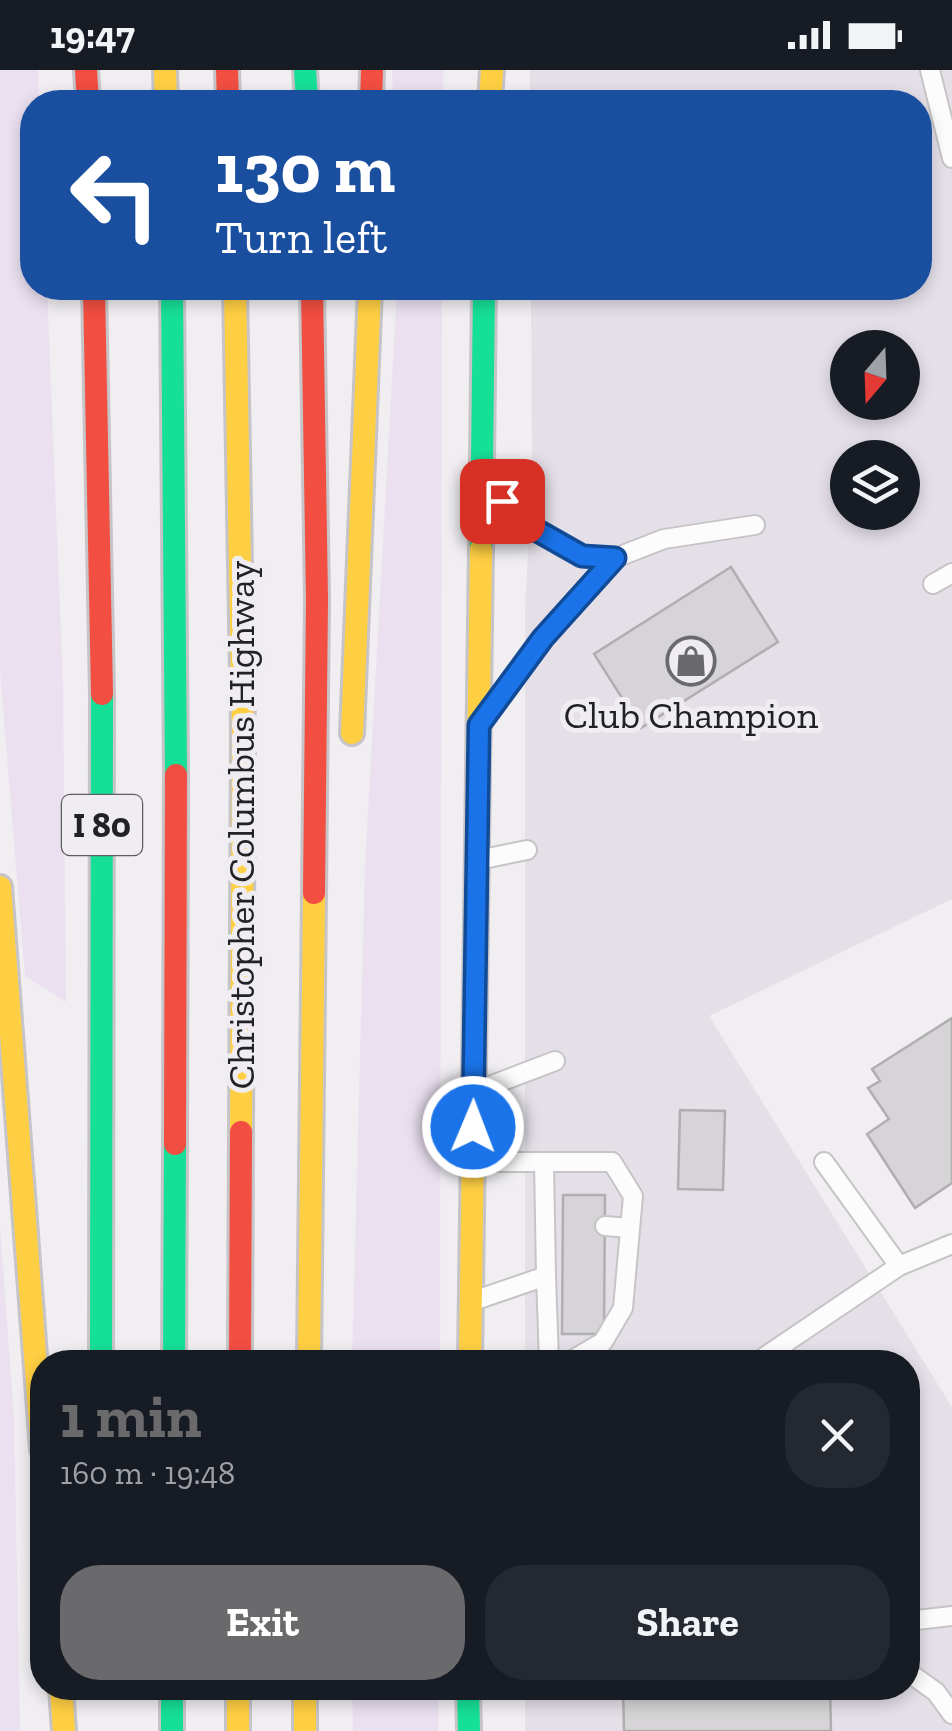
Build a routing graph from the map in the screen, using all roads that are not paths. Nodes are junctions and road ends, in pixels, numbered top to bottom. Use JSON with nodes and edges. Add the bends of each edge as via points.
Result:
{"nodes":[{"id":1,"x":930,"y":70,"type":"edge"},
{"id":2,"x":952,"y":158,"type":"edge"},
{"id":3,"x":94,"y":300,"type":"edge"},
{"id":4,"x":172,"y":300,"type":"edge"},
{"id":5,"x":235,"y":300,"type":"edge"},
{"id":6,"x":312,"y":300,"type":"edge"},
{"id":7,"x":370,"y":300,"type":"edge"},
{"id":8,"x":484,"y":300,"type":"edge"},
{"id":9,"x":482,"y":480,"type":"junction"},
{"id":10,"x":756,"y":524,"type":"dead end"},
{"id":11,"x":615,"y":558,"type":"junction"},
{"id":12,"x":952,"y":573,"type":"edge"},
{"id":13,"x":933,"y":584,"type":"dead end"},
{"id":14,"x":479,"y":725,"type":"junction"},
{"id":15,"x":351,"y":764,"type":"dead end"},
{"id":16,"x":527,"y":850,"type":"dead end"},
{"id":17,"x":476,"y":860,"type":"junction"},
{"id":18,"x":0,"y":887,"type":"edge"},
{"id":19,"x":336,"y":1039,"type":"dead end"},
{"id":20,"x":556,"y":1061,"type":"dead end"},
{"id":21,"x":474,"y":1092,"type":"junction"},
{"id":22,"x":312,"y":1142,"type":"junction"},
{"id":23,"x":472,"y":1162,"type":"junction"},
{"id":24,"x":544,"y":1162,"type":"junction"},
{"id":25,"x":824,"y":1162,"type":"dead end"},
{"id":26,"x":605,"y":1226,"type":"dead end"},
{"id":27,"x":630,"y":1228,"type":"junction"},
{"id":28,"x":952,"y":1244,"type":"edge"},
{"id":29,"x":899,"y":1266,"type":"junction"},
{"id":30,"x":552,"y":1288,"type":"junction"},
{"id":31,"x":471,"y":1302,"type":"junction"},
{"id":32,"x":35,"y":1350,"type":"edge"},
{"id":33,"x":100,"y":1350,"type":"edge"},
{"id":34,"x":174,"y":1350,"type":"edge"},
{"id":35,"x":240,"y":1350,"type":"edge"},
{"id":36,"x":309,"y":1350,"type":"edge"},
{"id":37,"x":470,"y":1350,"type":"edge"},
{"id":38,"x":549,"y":1350,"type":"edge"},
{"id":39,"x":589,"y":1350,"type":"edge"},
{"id":40,"x":774,"y":1350,"type":"edge"},
{"id":41,"x":952,"y":1616,"type":"edge"},
{"id":42,"x":920,"y":1620,"type":"edge"},
{"id":43,"x":920,"y":1681,"type":"edge"},
{"id":44,"x":62,"y":1700,"type":"edge"},
{"id":45,"x":172,"y":1700,"type":"edge"},
{"id":46,"x":238,"y":1700,"type":"edge"},
{"id":47,"x":305,"y":1700,"type":"edge"},
{"id":48,"x":468,"y":1700,"type":"edge"},
{"id":49,"x":952,"y":1714,"type":"edge"},
{"id":50,"x":64,"y":1731,"type":"edge"},
{"id":51,"x":172,"y":1731,"type":"edge"},
{"id":52,"x":238,"y":1731,"type":"edge"},
{"id":53,"x":305,"y":1731,"type":"edge"},
{"id":54,"x":469,"y":1731,"type":"edge"}],
"edges":[{"from":1,"to":2,"type":"lane"},
{"from":3,"to":33,"type":"highway","number":"I 80","via":[[102,603]]},
{"from":4,"to":34,"type":"highway","name":"Christopher Columbus Highway","number":"I 80"},
{"from":5,"to":35,"type":"highway","name":"Christopher Columbus Highway","via":[[243,711]]},
{"from":6,"to":22,"type":"highway","name":"Christopher Columbus Highway"},
{"from":7,"to":15,"type":"highway"},
{"from":8,"to":9,"type":"highway"},
{"from":9,"to":11,"type":"lane","via":[[522,522],[582,556]]},
{"from":9,"to":14,"type":"highway"},
{"from":10,"to":11,"type":"lane","via":[[664,539]]},
{"from":11,"to":14,"type":"lane","via":[[543,638]]},
{"from":12,"to":13,"type":"lane"},
{"from":14,"to":17,"type":"highway"},
{"from":16,"to":17,"type":"lane"},
{"from":17,"to":21,"type":"highway"},
{"from":18,"to":32,"type":"highway"},
{"from":19,"to":22,"type":"highway"},
{"from":20,"to":21,"type":"lane"},
{"from":21,"to":23,"type":"highway"},
{"from":22,"to":36,"type":"highway","name":"Christopher Columbus Highway"},
{"from":23,"to":24,"type":"lane"},
{"from":23,"to":31,"type":"highway"},
{"from":24,"to":27,"type":"lane","via":[[612,1162],[634,1196]]},
{"from":24,"to":30,"type":"lane","via":[[554,1227]]},
{"from":25,"to":29,"type":"lane"},
{"from":26,"to":27,"type":"lane"},
{"from":27,"to":39,"type":"lane","via":[[614,1297],[623,1308],[603,1342]]},
{"from":28,"to":29,"type":"lane"},
{"from":29,"to":40,"type":"lane"},
{"from":30,"to":31,"type":"lane"},
{"from":30,"to":38,"type":"lane"},
{"from":31,"to":37,"type":"highway"},
{"from":41,"to":42,"type":"lane"},
{"from":43,"to":49,"type":"lane"},
{"from":44,"to":50,"type":"highway"},
{"from":45,"to":51,"type":"highway"},
{"from":46,"to":52,"type":"highway"},
{"from":47,"to":53,"type":"highway"},
{"from":48,"to":54,"type":"highway"}]}
